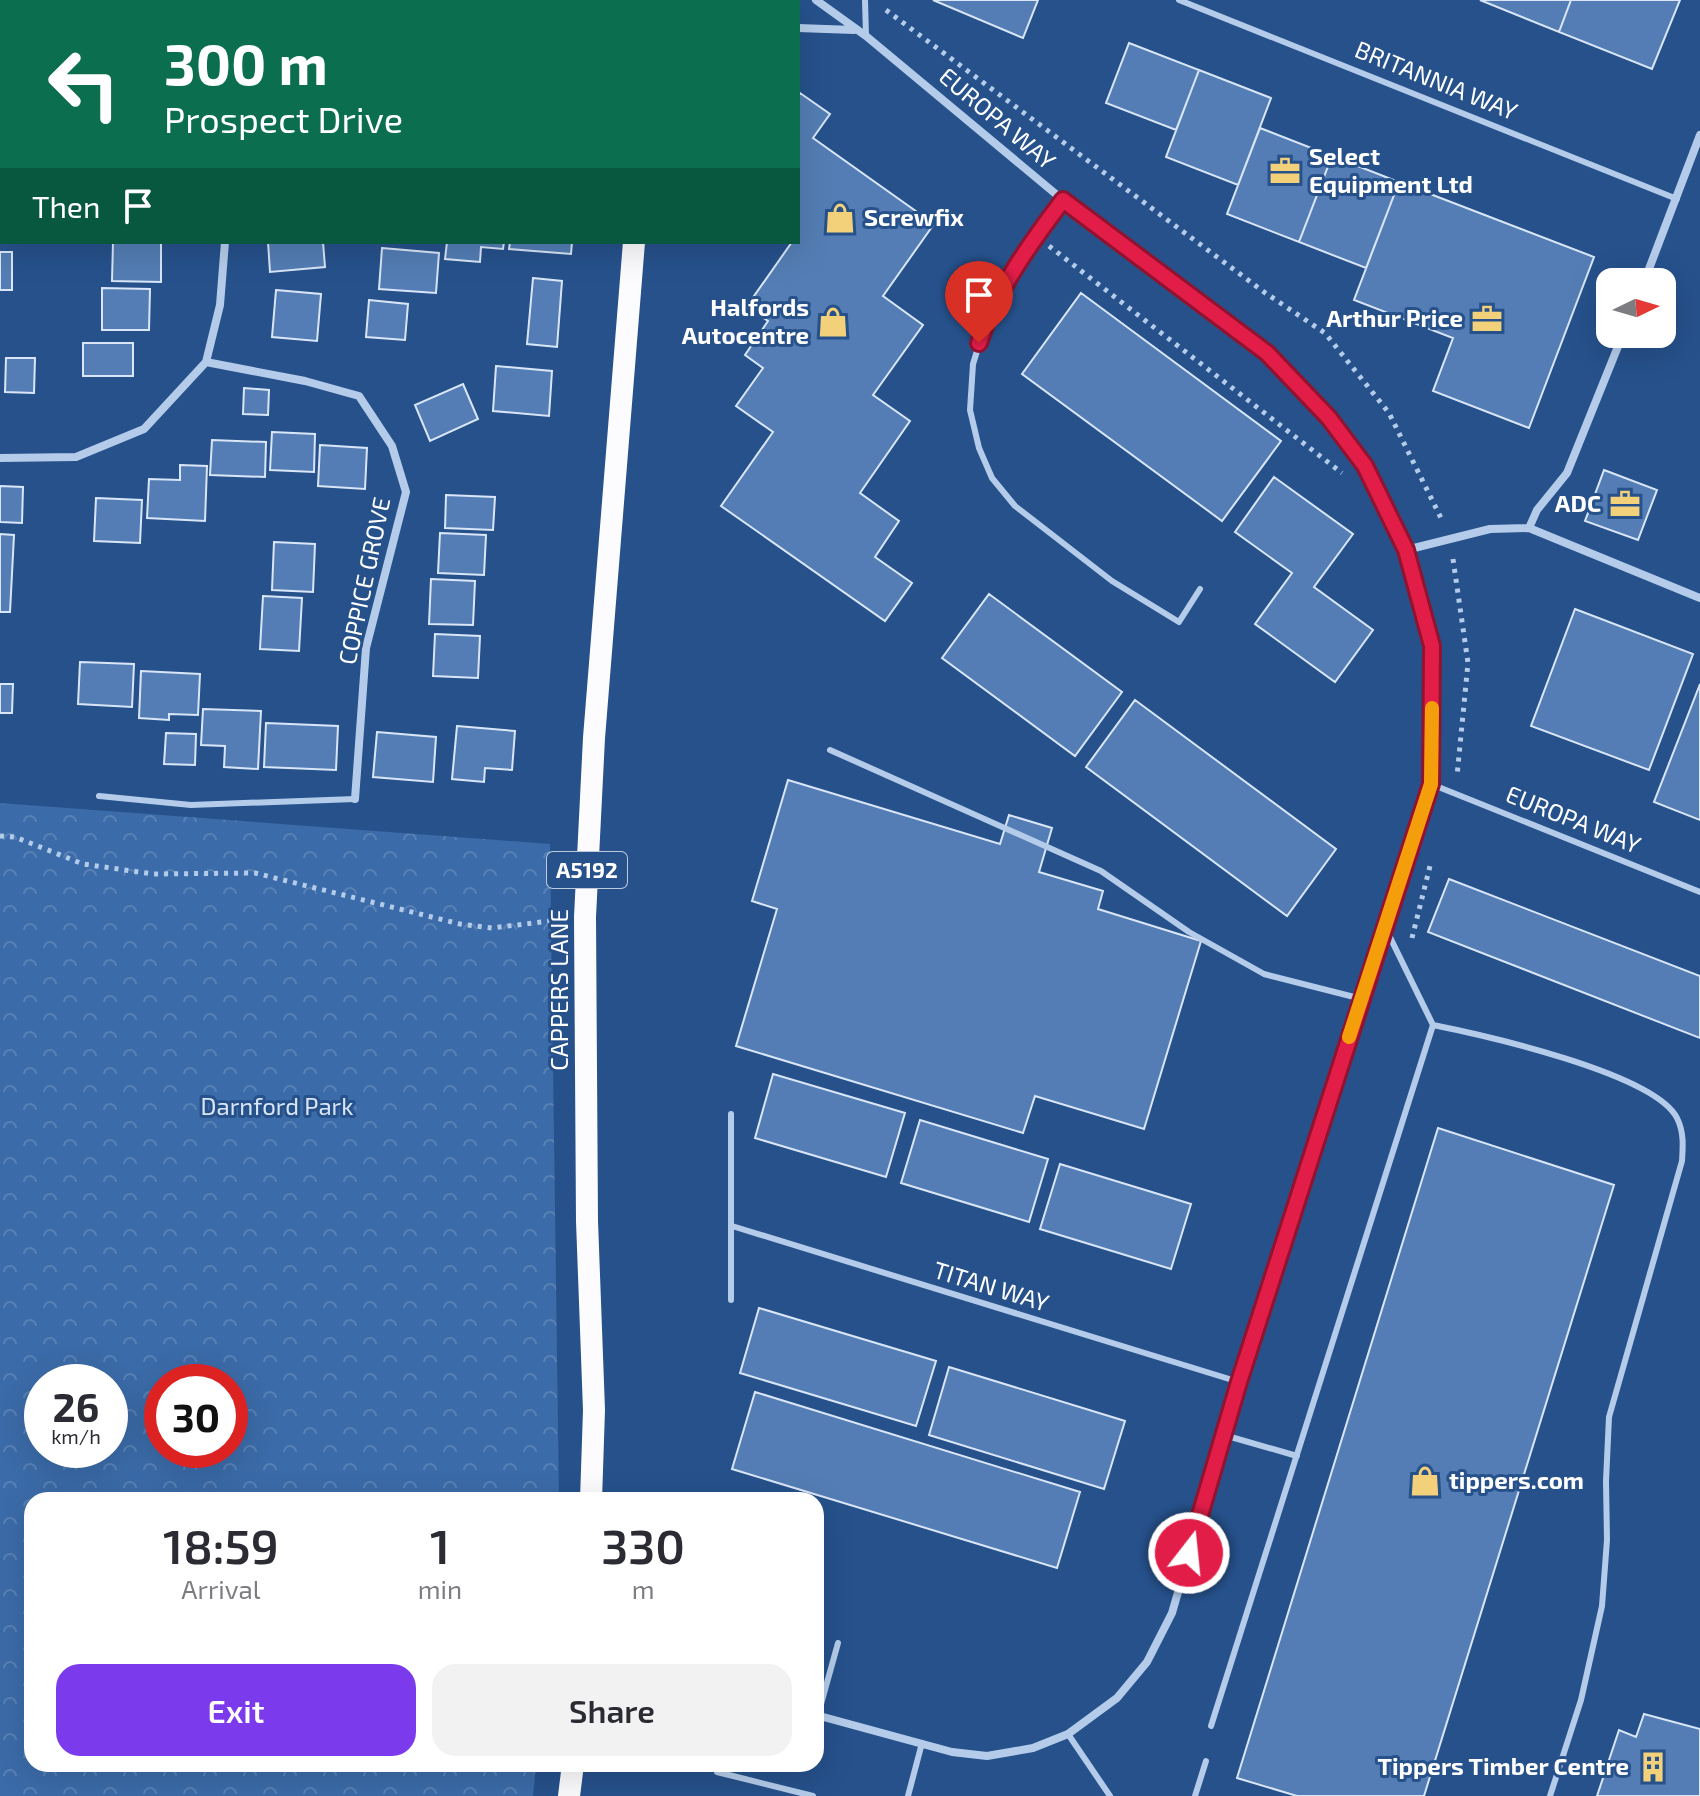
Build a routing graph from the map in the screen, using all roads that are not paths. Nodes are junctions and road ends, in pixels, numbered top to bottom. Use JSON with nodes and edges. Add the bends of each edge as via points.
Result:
{"nodes":[{"id":1,"x":816,"y":0,"type":"edge"},
{"id":2,"x":865,"y":0,"type":"edge"},
{"id":3,"x":1179,"y":0,"type":"edge"},
{"id":4,"x":800,"y":28,"type":"edge"},
{"id":5,"x":855,"y":30,"type":"junction"},
{"id":6,"x":866,"y":36,"type":"junction"},
{"id":7,"x":1700,"y":135,"type":"edge"},
{"id":8,"x":1677,"y":199,"type":"junction"},
{"id":9,"x":1063,"y":200,"type":"junction"},
{"id":10,"x":225,"y":244,"type":"edge"},
{"id":11,"x":634,"y":244,"type":"edge"},
{"id":12,"x":1650,"y":268,"type":"edge"},
{"id":13,"x":1617,"y":348,"type":"edge"},
{"id":14,"x":206,"y":362,"type":"junction"},
{"id":15,"x":0,"y":458,"type":"edge"},
{"id":16,"x":1529,"y":528,"type":"junction"},
{"id":17,"x":1406,"y":550,"type":"junction"},
{"id":18,"x":1200,"y":589,"type":"dead end"},
{"id":19,"x":1700,"y":598,"type":"edge"},
{"id":20,"x":830,"y":750,"type":"dead end"},
{"id":21,"x":1431,"y":784,"type":"junction"},
{"id":22,"x":99,"y":796,"type":"dead end"},
{"id":23,"x":355,"y":799,"type":"joint"},
{"id":24,"x":1700,"y":892,"type":"edge"},
{"id":25,"x":1385,"y":927,"type":"junction"},
{"id":26,"x":1362,"y":999,"type":"junction"},
{"id":27,"x":1433,"y":1025,"type":"junction"},
{"id":28,"x":731,"y":1114,"type":"dead end"},
{"id":29,"x":732,"y":1226,"type":"junction"},
{"id":30,"x":731,"y":1300,"type":"dead end"},
{"id":31,"x":1239,"y":1382,"type":"junction"},
{"id":32,"x":1224,"y":1435,"type":"junction"},
{"id":33,"x":1297,"y":1456,"type":"junction"},
{"id":34,"x":591,"y":1492,"type":"edge"},
{"id":35,"x":838,"y":1643,"type":"dead end"},
{"id":36,"x":824,"y":1691,"type":"edge"},
{"id":37,"x":824,"y":1717,"type":"edge"},
{"id":38,"x":1211,"y":1726,"type":"dead end"},
{"id":39,"x":1068,"y":1734,"type":"junction"},
{"id":40,"x":922,"y":1743,"type":"junction"},
{"id":41,"x":1206,"y":1761,"type":"dead end"},
{"id":42,"x":572,"y":1772,"type":"edge"},
{"id":43,"x":717,"y":1772,"type":"dead end"},
{"id":44,"x":569,"y":1796,"type":"edge"},
{"id":45,"x":813,"y":1796,"type":"edge"},
{"id":46,"x":908,"y":1796,"type":"edge"},
{"id":47,"x":1110,"y":1796,"type":"edge"},
{"id":48,"x":1195,"y":1796,"type":"edge"},
{"id":49,"x":1550,"y":1796,"type":"edge"}],
"edges":[{"from":1,"to":5,"type":"street","name":"EUROPA WAY"},
{"from":2,"to":6,"type":"lane"},
{"from":3,"to":8,"type":"lane","name":"BRITANNIA WAY"},
{"from":4,"to":5,"type":"street","name":"EUROPA WAY"},
{"from":5,"to":6,"type":"street","name":"EUROPA WAY"},
{"from":6,"to":9,"type":"street","name":"EUROPA WAY"},
{"from":7,"to":8,"type":"street"},
{"from":8,"to":12,"type":"street"},
{"from":9,"to":17,"type":"street","name":"EUROPA WAY","via":[[1267,353],[1329,418],[1365,466]]},
{"from":9,"to":18,"type":"lane","via":[[986,322],[973,364],[970,410],[979,448],[992,478],[1015,506],[1112,581],[1179,622]]},
{"from":10,"to":14,"type":"street","via":[[220,305]]},
{"from":11,"to":34,"type":"highway","name":"CAPPERS LANE","number":"A5192","via":[[585,917]]},
{"from":13,"to":16,"type":"street","via":[[1567,473]]},
{"from":14,"to":15,"type":"street","via":[[144,429],[76,457]]},
{"from":14,"to":23,"type":"street","name":"COPPICE GROVE","via":[[359,396],[392,446],[406,492],[366,648]]},
{"from":16,"to":17,"type":"street","via":[[1490,529]]},
{"from":16,"to":19,"type":"street"},
{"from":17,"to":21,"type":"street","name":"EUROPA WAY","via":[[1432,646]]},
{"from":20,"to":26,"type":"lane","via":[[1101,871],[1189,932],[1264,974]]},
{"from":21,"to":24,"type":"lane","name":"EUROPA WAY"},
{"from":21,"to":25,"type":"street","name":"EUROPA WAY"},
{"from":22,"to":23,"type":"lane","via":[[191,805]]},
{"from":25,"to":26,"type":"street","name":"EUROPA WAY"},
{"from":25,"to":27,"type":"lane"},
{"from":26,"to":31,"type":"street","name":"EUROPA WAY"},
{"from":27,"to":33,"type":"lane"},
{"from":27,"to":49,"type":"lane","via":[[1522,1044],[1643,1088],[1677,1117],[1683,1135],[1682,1161],[1609,1417],[1602,1606],[1581,1700]]},
{"from":28,"to":29,"type":"lane"},
{"from":29,"to":30,"type":"lane"},
{"from":29,"to":31,"type":"lane","name":"TITAN WAY"},
{"from":31,"to":32,"type":"street","name":"EUROPA WAY"},
{"from":32,"to":33,"type":"lane"},
{"from":32,"to":39,"type":"street","name":"EUROPA WAY","via":[[1172,1613],[1147,1662],[1117,1698]]},
{"from":33,"to":38,"type":"lane"},
{"from":35,"to":36,"type":"lane","name":"EUROPA WAY"},
{"from":37,"to":40,"type":"street","name":"EUROPA WAY"},
{"from":39,"to":40,"type":"street","name":"EUROPA WAY","via":[[1033,1748],[987,1756]]},
{"from":39,"to":47,"type":"lane"},
{"from":40,"to":46,"type":"lane"},
{"from":41,"to":48,"type":"lane"},
{"from":42,"to":44,"type":"highway"},
{"from":43,"to":45,"type":"lane"}]}
